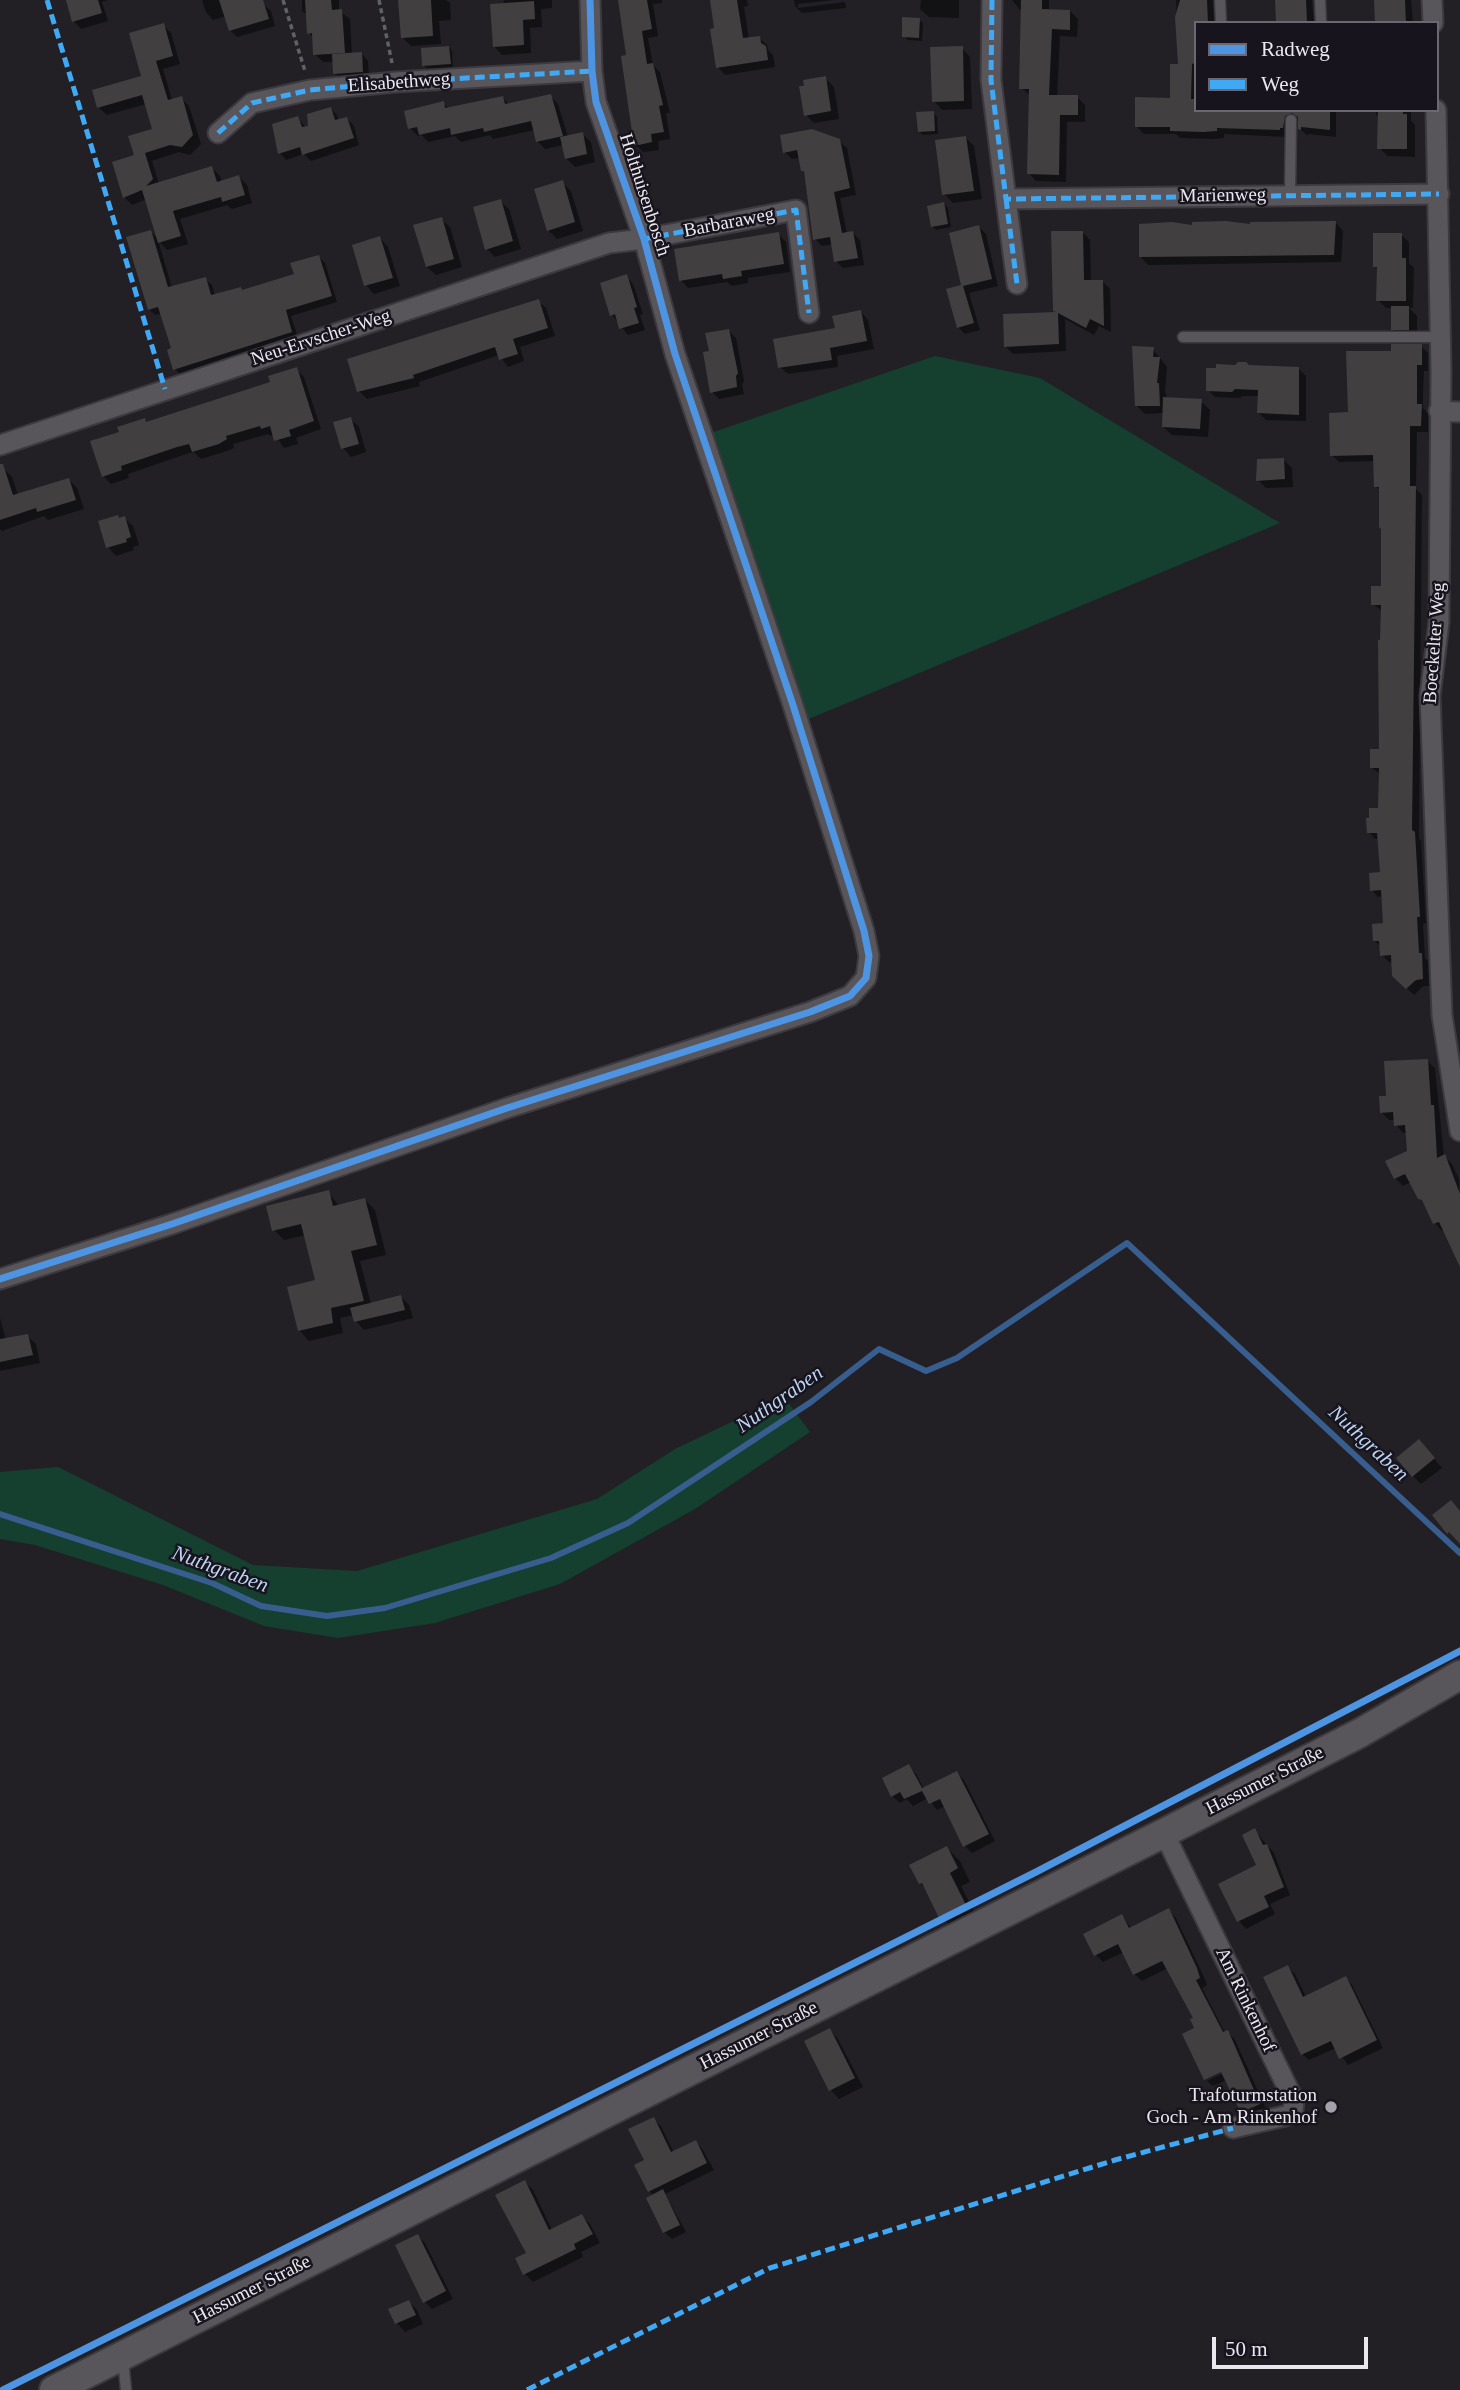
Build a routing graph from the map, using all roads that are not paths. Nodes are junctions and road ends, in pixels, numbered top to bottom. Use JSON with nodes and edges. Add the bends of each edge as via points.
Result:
{"nodes":[{"id":1,"x":590,"y":0,"type":"edge"},
{"id":2,"x":992,"y":0,"type":"edge"},
{"id":3,"x":1220,"y":0,"type":"edge"},
{"id":4,"x":1320,"y":0,"type":"edge"},
{"id":5,"x":1432,"y":0,"type":"edge"},
{"id":6,"x":1222,"y":21,"type":"edge"},
{"id":7,"x":1321,"y":21,"type":"edge"},
{"id":8,"x":1433,"y":21,"type":"edge"},
{"id":9,"x":592,"y":71,"type":"junction"},
{"id":10,"x":1436,"y":112,"type":"edge"},
{"id":11,"x":1291,"y":120,"type":"dead end"},
{"id":12,"x":218,"y":132,"type":"dead end"},
{"id":13,"x":1439,"y":194,"type":"junction"},
{"id":14,"x":1290,"y":195,"type":"junction"},
{"id":15,"x":1006,"y":199,"type":"junction"},
{"id":16,"x":644,"y":239,"type":"junction"},
{"id":17,"x":1017,"y":284,"type":"dead end"},
{"id":18,"x":809,"y":313,"type":"dead end"},
{"id":19,"x":1441,"y":337,"type":"junction"},
{"id":20,"x":1184,"y":338,"type":"dead end"},
{"id":21,"x":1439,"y":411,"type":"junction"},
{"id":22,"x":1460,"y":412,"type":"edge"},
{"id":23,"x":0,"y":445,"type":"edge"},
{"id":24,"x":1451,"y":1015,"type":"edge"},
{"id":25,"x":1460,"y":1131,"type":"edge"},
{"id":26,"x":0,"y":1279,"type":"edge"},
{"id":27,"x":1460,"y":1675,"type":"edge"},
{"id":28,"x":1164,"y":1833,"type":"junction"},
{"id":29,"x":1233,"y":2128,"type":"dead end"},
{"id":30,"x":122,"y":2356,"type":"junction"},
{"id":31,"x":54,"y":2390,"type":"edge"},
{"id":32,"x":126,"y":2390,"type":"edge"}],
"edges":[{"from":1,"to":9,"type":"street","name":"Holthuisenbosch"},
{"from":2,"to":15,"type":"street","via":[[991,80]]},
{"from":3,"to":6,"type":"lane"},
{"from":4,"to":7,"type":"lane"},
{"from":5,"to":8,"type":"street"},
{"from":9,"to":12,"type":"street","name":"Elisabethweg","via":[[310,90],[252,103]]},
{"from":9,"to":16,"type":"street","name":"Holthuisenbosch","via":[[596,102]]},
{"from":10,"to":13,"type":"street","name":"Boeckelter Weg"},
{"from":11,"to":14,"type":"lane"},
{"from":13,"to":14,"type":"street","name":"Marienweg"},
{"from":13,"to":19,"type":"street","name":"Boeckelter Weg"},
{"from":14,"to":15,"type":"street","name":"Marienweg"},
{"from":15,"to":17,"type":"street"},
{"from":16,"to":18,"type":"street","name":"Barbaraweg","via":[[796,210]]},
{"from":16,"to":23,"type":"street","name":"Neu-Ervscher-Weg","via":[[609,243]]},
{"from":16,"to":26,"type":"street","name":"Holthuisenbosch","via":[[675,354],[864,931],[869,956],[866,978],[850,996],[810,1012],[507,1108]]},
{"from":19,"to":20,"type":"lane"},
{"from":19,"to":21,"type":"street","name":"Boeckelter Weg"},
{"from":21,"to":22,"type":"street"},
{"from":21,"to":24,"type":"street","name":"Boeckelter Weg","via":[[1439,622],[1430,696]]},
{"from":24,"to":25,"type":"street","name":"Boeckelter Weg"},
{"from":27,"to":28,"type":"street","name":"Hassumer Straße"},
{"from":28,"to":29,"type":"street","name":"Am Rinkenhof","via":[[1294,2101],[1289,2115]]},
{"from":28,"to":30,"type":"street","name":"Hassumer Straße"},
{"from":30,"to":31,"type":"street","name":"Hassumer Straße"},
{"from":30,"to":32,"type":"lane"}]}
